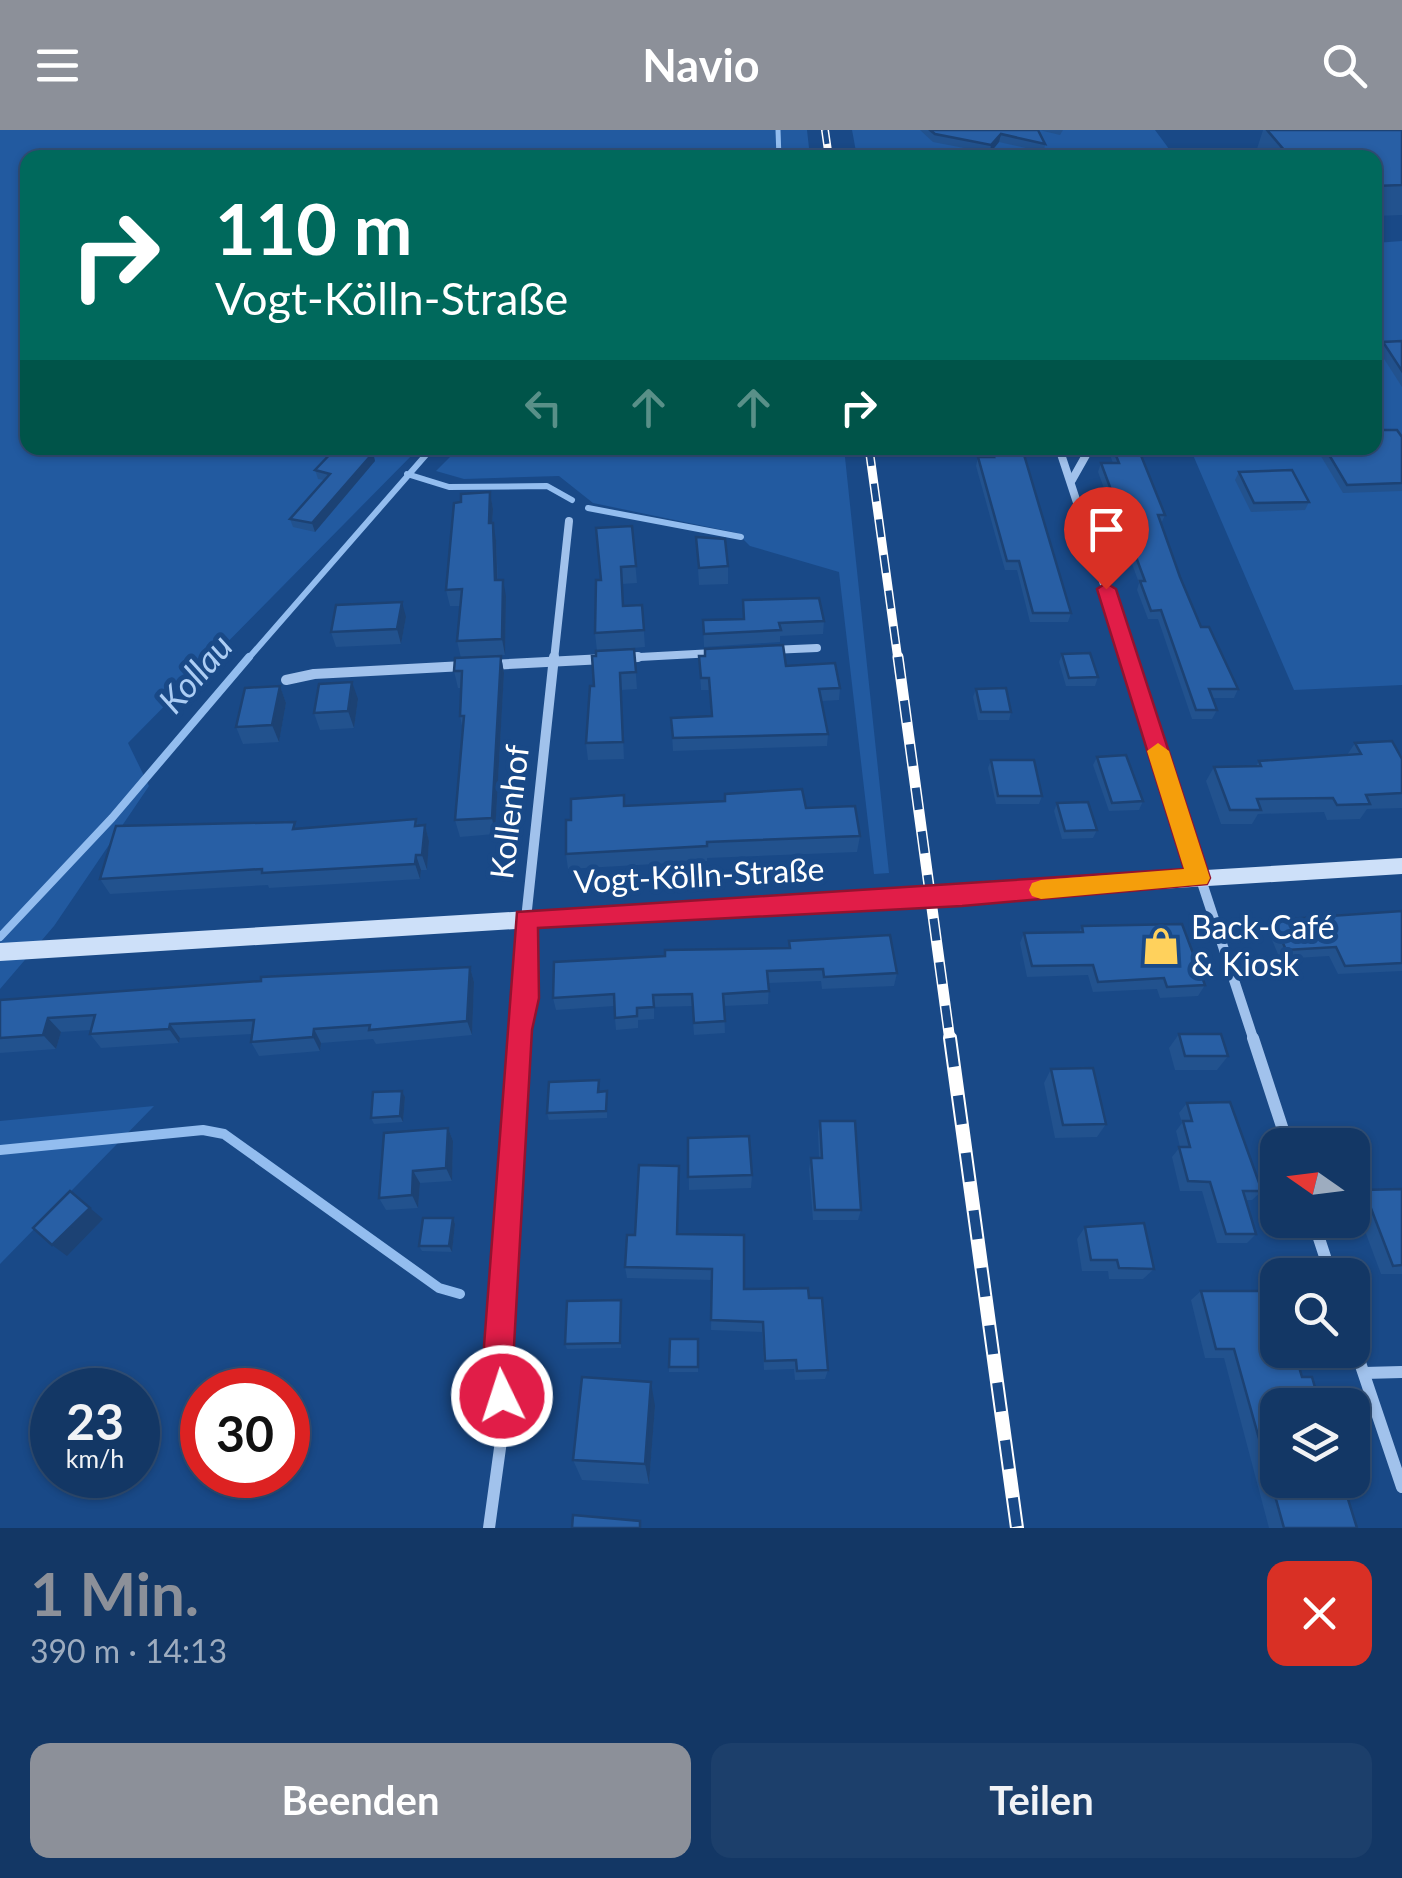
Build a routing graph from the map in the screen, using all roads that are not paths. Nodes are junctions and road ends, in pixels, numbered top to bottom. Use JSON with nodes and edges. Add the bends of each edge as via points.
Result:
{"nodes":[{"id":1,"x":1062,"y":455,"type":"edge"},
{"id":2,"x":1086,"y":455,"type":"edge"},
{"id":3,"x":1072,"y":481,"type":"junction"},
{"id":4,"x":569,"y":521,"type":"dead end"},
{"id":5,"x":818,"y":648,"type":"dead end"},
{"id":6,"x":761,"y":651,"type":"edge"},
{"id":7,"x":724,"y":653,"type":"edge"},
{"id":8,"x":556,"y":662,"type":"junction"},
{"id":9,"x":286,"y":680,"type":"dead end"},
{"id":10,"x":1402,"y":866,"type":"edge"},
{"id":11,"x":1198,"y":878,"type":"junction"},
{"id":12,"x":526,"y":919,"type":"junction"},
{"id":13,"x":2,"y":952,"type":"edge"},
{"id":14,"x":1282,"y":1128,"type":"edge"},
{"id":15,"x":1362,"y":1368,"type":"edge"},
{"id":16,"x":1402,"y":1372,"type":"edge"},
{"id":17,"x":1364,"y":1373,"type":"junction"},
{"id":18,"x":1402,"y":1487,"type":"edge"},
{"id":19,"x":489,"y":1528,"type":"edge"}],
"edges":[{"from":1,"to":3,"type":"street"},
{"from":2,"to":3,"type":"street"},
{"from":3,"to":11,"type":"street"},
{"from":4,"to":8,"type":"street","name":"Kollenhof"},
{"from":5,"to":6,"type":"street"},
{"from":7,"to":8,"type":"street"},
{"from":8,"to":9,"type":"street"},
{"from":8,"to":12,"type":"street","name":"Kollenhof"},
{"from":10,"to":11,"type":"street","name":"Vogt-Kölln-Straße"},
{"from":11,"to":12,"type":"street","name":"Vogt-Kölln-Straße"},
{"from":11,"to":14,"type":"street"},
{"from":12,"to":13,"type":"street","name":"Vogt-Kölln-Straße"},
{"from":12,"to":19,"type":"street","name":"Kollenhof","via":[[499,1346],[504,1419]]},
{"from":15,"to":17,"type":"street"},
{"from":16,"to":17,"type":"street"},
{"from":17,"to":18,"type":"street"}]}
